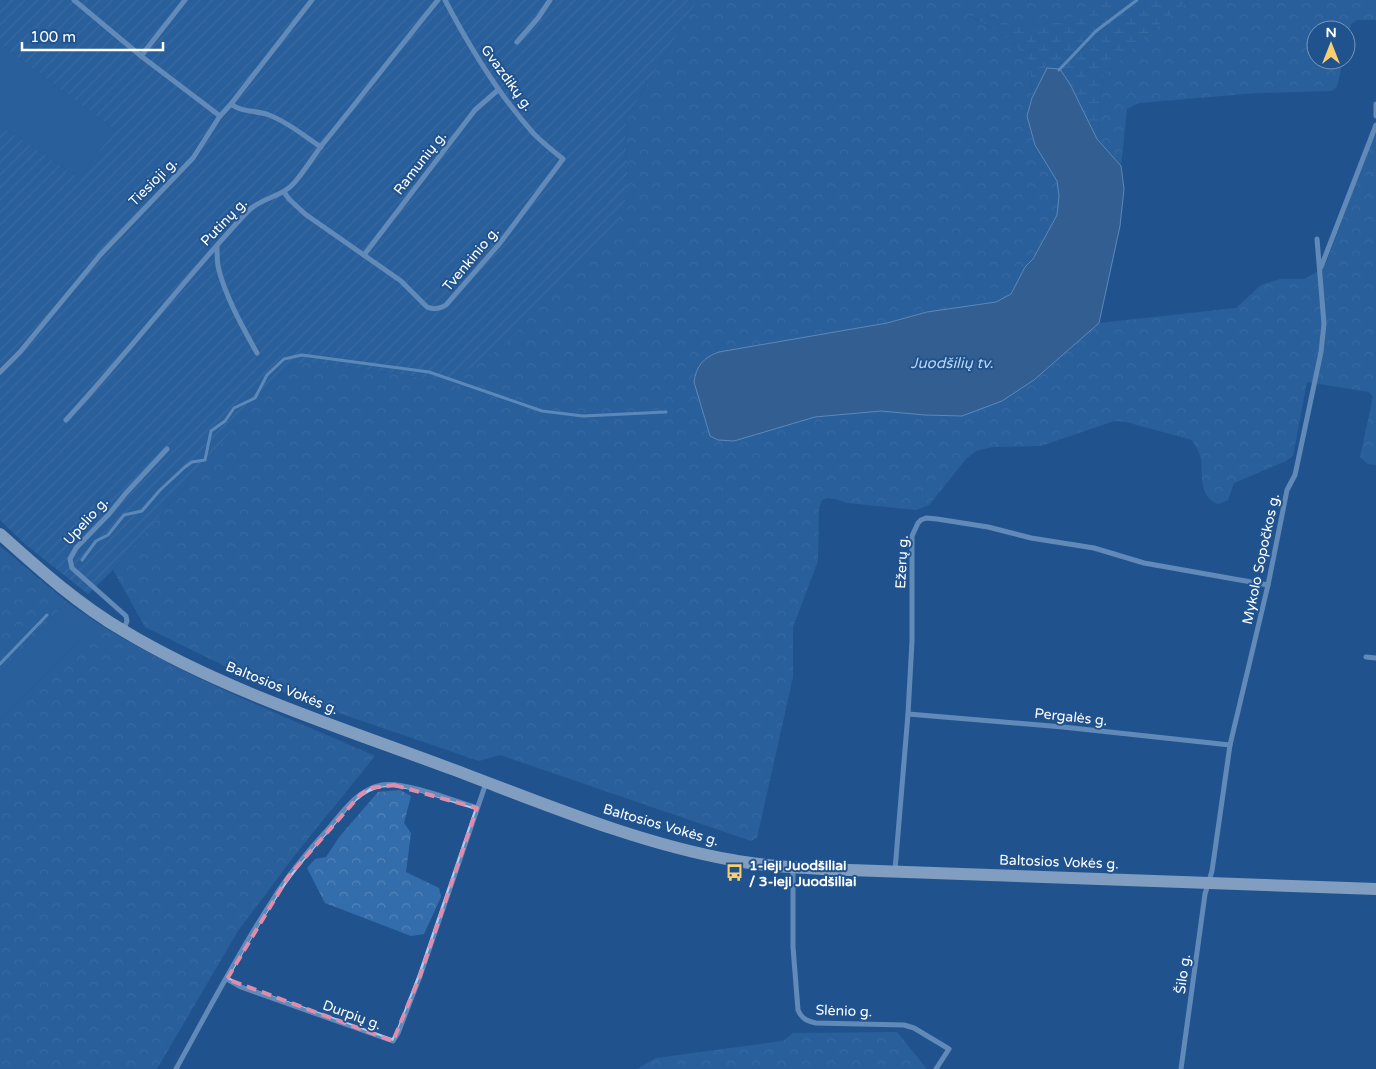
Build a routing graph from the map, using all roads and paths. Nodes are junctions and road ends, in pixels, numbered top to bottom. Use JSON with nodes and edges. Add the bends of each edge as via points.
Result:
{"nodes":[{"id":1,"x":74,"y":0,"type":"edge"},
{"id":2,"x":185,"y":0,"type":"edge"},
{"id":3,"x":312,"y":0,"type":"edge"},
{"id":4,"x":438,"y":0,"type":"edge"},
{"id":5,"x":446,"y":0,"type":"edge"},
{"id":6,"x":550,"y":0,"type":"edge"},
{"id":7,"x":517,"y":42,"type":"dead end"},
{"id":8,"x":141,"y":56,"type":"junction"},
{"id":9,"x":498,"y":90,"type":"junction"},
{"id":10,"x":231,"y":104,"type":"junction"},
{"id":11,"x":1376,"y":104,"type":"edge"},
{"id":12,"x":220,"y":116,"type":"junction"},
{"id":13,"x":1376,"y":116,"type":"edge"},
{"id":14,"x":1376,"y":125,"type":"edge"},
{"id":15,"x":321,"y":147,"type":"junction"},
{"id":16,"x":563,"y":159,"type":"joint"},
{"id":17,"x":284,"y":192,"type":"junction"},
{"id":18,"x":1317,"y":240,"type":"dead end"},
{"id":19,"x":217,"y":245,"type":"junction"},
{"id":20,"x":364,"y":255,"type":"junction"},
{"id":21,"x":1320,"y":270,"type":"junction"},
{"id":22,"x":257,"y":353,"type":"dead end"},
{"id":23,"x":0,"y":372,"type":"edge"},
{"id":24,"x":66,"y":420,"type":"dead end"},
{"id":25,"x":167,"y":449,"type":"dead end"},
{"id":26,"x":0,"y":534,"type":"edge"},
{"id":27,"x":1268,"y":584,"type":"junction"},
{"id":28,"x":123,"y":631,"type":"junction"},
{"id":29,"x":1366,"y":657,"type":"dead end"},
{"id":30,"x":1376,"y":658,"type":"edge"},
{"id":31,"x":908,"y":714,"type":"junction"},
{"id":32,"x":1230,"y":745,"type":"junction"},
{"id":33,"x":486,"y":782,"type":"junction"},
{"id":34,"x":477,"y":808,"type":"junction"},
{"id":35,"x":794,"y":867,"type":"junction"},
{"id":36,"x":895,"y":871,"type":"junction"},
{"id":37,"x":1209,"y":883,"type":"junction"},
{"id":38,"x":1376,"y":889,"type":"edge"},
{"id":39,"x":227,"y":979,"type":"junction"},
{"id":40,"x":176,"y":1069,"type":"edge"},
{"id":41,"x":936,"y":1069,"type":"edge"},
{"id":42,"x":1181,"y":1069,"type":"edge"}],
"edges":[{"from":1,"to":8,"type":"street"},
{"from":2,"to":8,"type":"street"},
{"from":3,"to":10,"type":"street","name":"Tiesioji g."},
{"from":4,"to":15,"type":"street","name":"Putinų g."},
{"from":5,"to":9,"type":"street","name":"Gvazdikų g.","via":[[464,38]]},
{"from":6,"to":7,"type":"street"},
{"from":8,"to":12,"type":"street"},
{"from":9,"to":16,"type":"street","name":"Gvazdikų g.","via":[[535,135]]},
{"from":9,"to":20,"type":"street","name":"Ramunių g.","via":[[475,110]]},
{"from":10,"to":12,"type":"street","name":"Tiesioji g."},
{"from":10,"to":15,"type":"street","via":[[273,116]]},
{"from":11,"to":13,"type":"street"},
{"from":12,"to":23,"type":"street","name":"Tiesioji g.","via":[[193,158],[101,254]]},
{"from":14,"to":21,"type":"street"},
{"from":15,"to":17,"type":"street","name":"Putinų g."},
{"from":16,"to":20,"type":"street","name":"Tvenkinio g.","via":[[500,243],[442,308],[427,307],[401,281]]},
{"from":17,"to":19,"type":"street","name":"Putinų g.","via":[[250,209]]},
{"from":17,"to":20,"type":"street","name":"Tvenkinio g.","via":[[305,214]]},
{"from":18,"to":21,"type":"street","name":"Mykolo Sopočkos g."},
{"from":19,"to":22,"type":"street","via":[[218,265],[238,320]]},
{"from":19,"to":24,"type":"street","name":"Putinų g."},
{"from":21,"to":27,"type":"street","name":"Mykolo Sopočkos g.","via":[[1324,324],[1321,352]]},
{"from":25,"to":28,"type":"street","name":"Upelio g.","via":[[76,548],[70,559],[72,568],[126,616]]},
{"from":26,"to":28,"type":"main road","name":"Baltosios Vokės g.","via":[[42,572]]},
{"from":27,"to":31,"type":"street","name":"Ežerų g.","via":[[1144,563],[1094,548],[988,527],[926,518],[918,523],[912,536]]},
{"from":27,"to":32,"type":"street","name":"Mykolo Sopočkos g."},
{"from":28,"to":33,"type":"main road","name":"Baltosios Vokės g.","via":[[219,679],[295,711]]},
{"from":29,"to":30,"type":"street"},
{"from":31,"to":32,"type":"street","name":"Pergalės g."},
{"from":31,"to":36,"type":"street","name":"Ežerų g."},
{"from":32,"to":37,"type":"street","name":"Mykolo Sopočkos g."},
{"from":33,"to":34,"type":"street","name":"Durpių g."},
{"from":33,"to":35,"type":"main road","name":"Baltosios Vokės g.","via":[[689,851],[733,861]]},
{"from":34,"to":39,"type":"street","via":[[408,787],[383,785],[370,788],[317,841],[288,877]]},
{"from":34,"to":39,"type":"street","name":"Durpių g.","via":[[420,976],[393,1042],[241,987]]},
{"from":35,"to":36,"type":"main road","name":"Baltosios Vokės g."},
{"from":35,"to":41,"type":"street","name":"Slėnio g.","via":[[794,947],[801,1015],[816,1023],[891,1024],[914,1028],[948,1049]]},
{"from":36,"to":37,"type":"main road","name":"Baltosios Vokės g."},
{"from":37,"to":38,"type":"main road","name":"Baltosios Vokės g."},
{"from":37,"to":42,"type":"street","name":"Šilo g."},
{"from":39,"to":40,"type":"street"}]}
